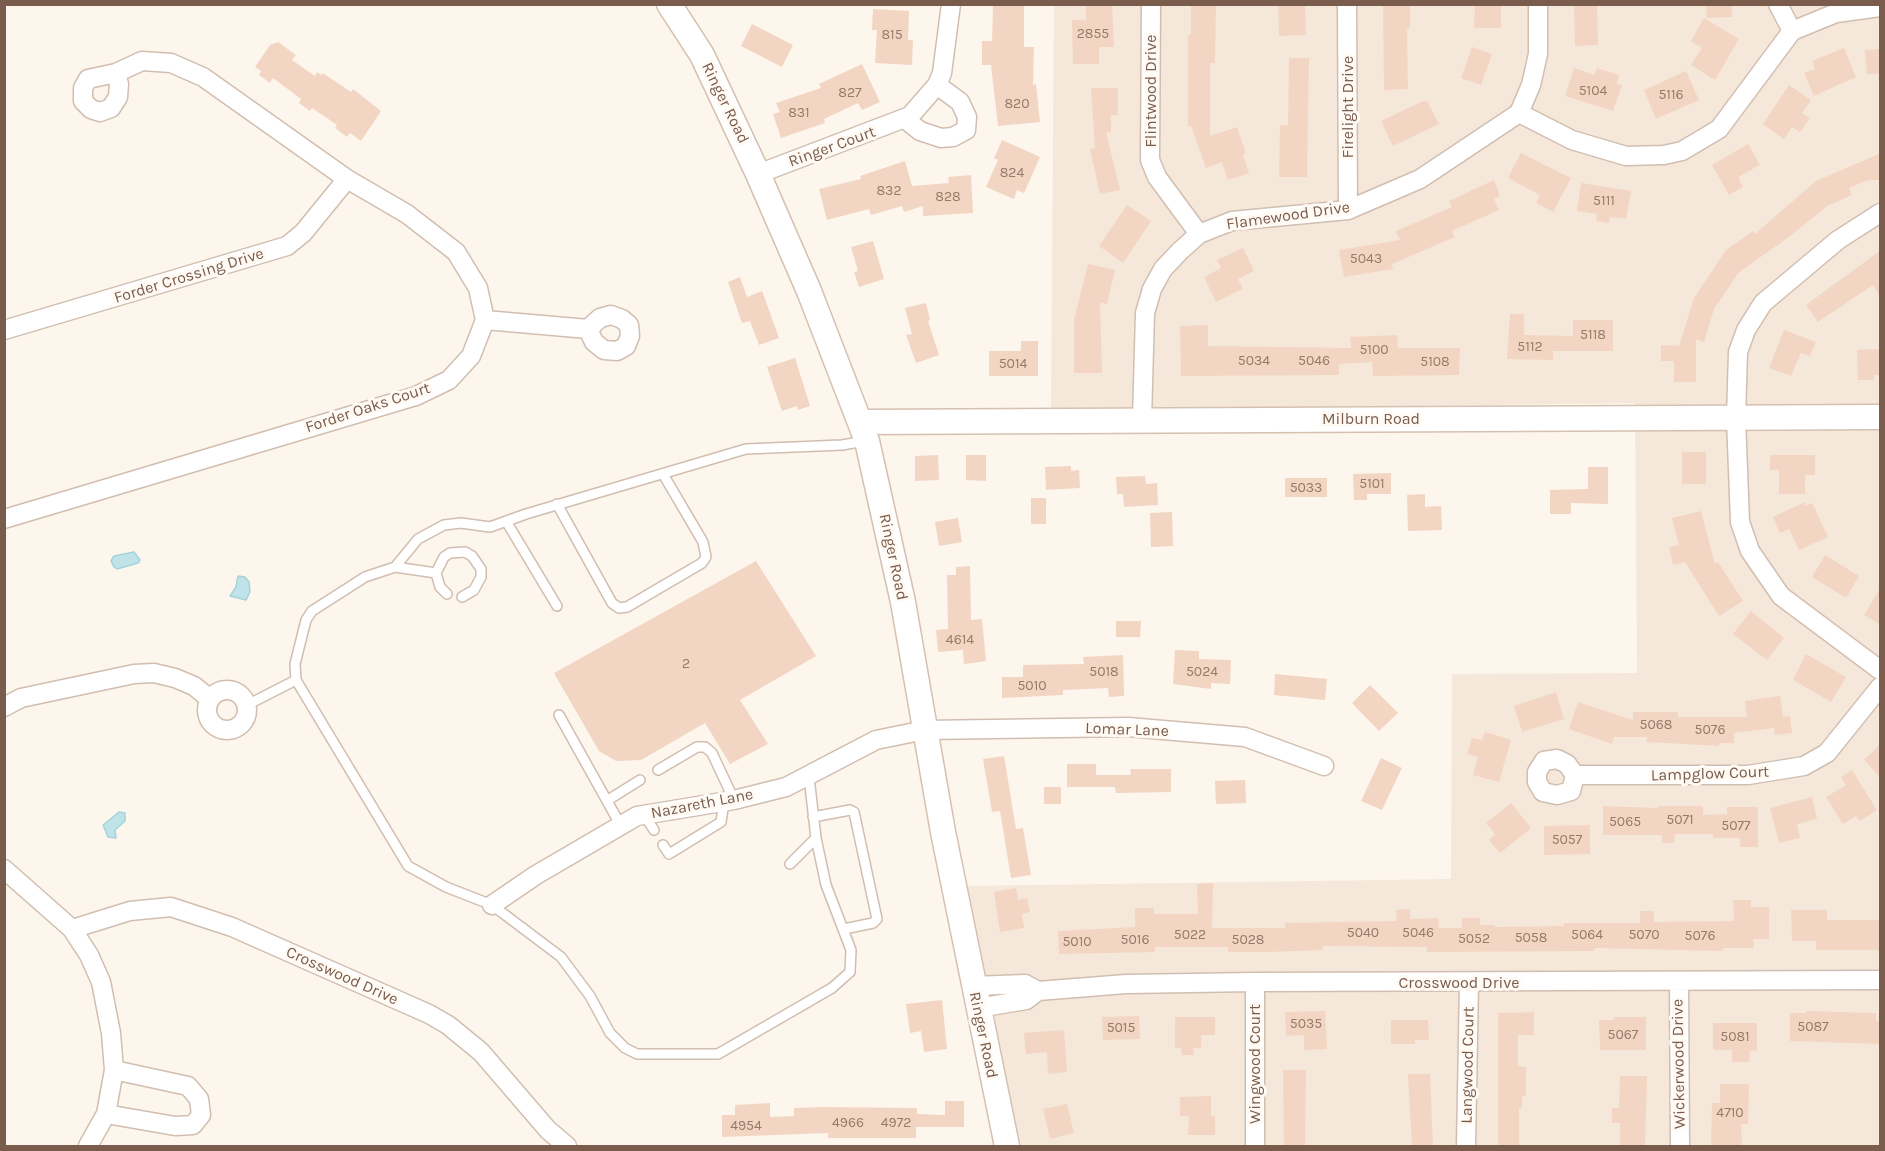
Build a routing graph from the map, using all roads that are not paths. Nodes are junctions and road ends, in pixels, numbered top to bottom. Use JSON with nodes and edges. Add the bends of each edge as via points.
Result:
{"nodes":[{"id":1,"x":669,"y":4,"type":"edge"},
{"id":2,"x":951,"y":4,"type":"edge"},
{"id":3,"x":1151,"y":4,"type":"edge"},
{"id":4,"x":1347,"y":4,"type":"edge"},
{"id":5,"x":1538,"y":4,"type":"edge"},
{"id":6,"x":1778,"y":4,"type":"edge"},
{"id":7,"x":1881,"y":7,"type":"edge"},
{"id":8,"x":1792,"y":31,"type":"junction"},
{"id":9,"x":116,"y":73,"type":"dead end"},
{"id":10,"x":937,"y":85,"type":"junction"},
{"id":11,"x":1520,"y":113,"type":"junction"},
{"id":12,"x":905,"y":119,"type":"junction"},
{"id":13,"x":758,"y":174,"type":"junction"},
{"id":14,"x":347,"y":179,"type":"junction"},
{"id":15,"x":1348,"y":210,"type":"junction"},
{"id":16,"x":1881,"y":213,"type":"edge"},
{"id":17,"x":1199,"y":234,"type":"junction"},
{"id":18,"x":484,"y":320,"type":"junction"},
{"id":19,"x":588,"y":329,"type":"dead end"},
{"id":20,"x":4,"y":330,"type":"edge"},
{"id":21,"x":1881,"y":417,"type":"edge"},
{"id":22,"x":1736,"y":418,"type":"junction"},
{"id":23,"x":1142,"y":420,"type":"junction"},
{"id":24,"x":864,"y":431,"type":"junction"},
{"id":25,"x":663,"y":474,"type":"junction"},
{"id":26,"x":557,"y":504,"type":"junction"},
{"id":27,"x":4,"y":519,"type":"edge"},
{"id":28,"x":506,"y":521,"type":"junction"},
{"id":29,"x":395,"y":567,"type":"junction"},
{"id":30,"x":436,"y":573,"type":"junction"},
{"id":31,"x":447,"y":594,"type":"dead end"},
{"id":32,"x":462,"y":597,"type":"dead end"},
{"id":33,"x":557,"y":606,"type":"dead end"},
{"id":34,"x":1881,"y":670,"type":"edge"},
{"id":35,"x":296,"y":680,"type":"junction"},
{"id":36,"x":1881,"y":687,"type":"edge"},
{"id":37,"x":210,"y":699,"type":"junction"},
{"id":38,"x":247,"y":705,"type":"junction"},
{"id":39,"x":4,"y":707,"type":"edge"},
{"id":40,"x":559,"y":715,"type":"dead end"},
{"id":41,"x":925,"y":730,"type":"junction"},
{"id":42,"x":1324,"y":766,"type":"dead end"},
{"id":43,"x":658,"y":770,"type":"dead end"},
{"id":44,"x":1575,"y":775,"type":"dead end"},
{"id":45,"x":808,"y":777,"type":"junction"},
{"id":46,"x":640,"y":780,"type":"dead end"},
{"id":47,"x":608,"y":800,"type":"junction"},
{"id":48,"x":729,"y":801,"type":"junction"},
{"id":49,"x":813,"y":817,"type":"junction"},
{"id":50,"x":621,"y":826,"type":"junction"},
{"id":51,"x":816,"y":838,"type":"junction"},
{"id":52,"x":663,"y":845,"type":"dead end"},
{"id":53,"x":790,"y":864,"type":"dead end"},
{"id":54,"x":4,"y":869,"type":"edge"},
{"id":55,"x":492,"y":905,"type":"junction"},
{"id":56,"x":72,"y":929,"type":"junction"},
{"id":57,"x":844,"y":929,"type":"junction"},
{"id":58,"x":1881,"y":980,"type":"edge"},
{"id":59,"x":1255,"y":982,"type":"junction"},
{"id":60,"x":1679,"y":982,"type":"junction"},
{"id":61,"x":1469,"y":983,"type":"junction"},
{"id":62,"x":976,"y":997,"type":"junction"},
{"id":63,"x":114,"y":1071,"type":"junction"},
{"id":64,"x":106,"y":1114,"type":"junction"},
{"id":65,"x":88,"y":1146,"type":"edge"},
{"id":66,"x":567,"y":1146,"type":"edge"},
{"id":67,"x":1007,"y":1146,"type":"edge"},
{"id":68,"x":1255,"y":1146,"type":"edge"},
{"id":69,"x":1466,"y":1146,"type":"edge"},
{"id":70,"x":1680,"y":1146,"type":"edge"}],
"edges":[{"from":1,"to":13,"type":"street","name":"Ringer Road","via":[[702,55]]},
{"from":2,"to":10,"type":"street","name":"Ringer Court"},
{"from":3,"to":17,"type":"street","name":"Flintwood Drive","via":[[1150,160],[1157,177]]},
{"from":4,"to":15,"type":"street","name":"Firelight Drive"},
{"from":5,"to":11,"type":"street","via":[[1538,54]]},
{"from":6,"to":8,"type":"street"},
{"from":7,"to":8,"type":"street","via":[[1836,13]]},
{"from":8,"to":11,"type":"street","via":[[1719,129],[1682,151],[1626,156],[1572,140]]},
{"from":9,"to":14,"type":"street","via":[[142,61],[171,63],[203,77]]},
{"from":10,"to":12,"type":"street","name":"Ringer Court"},
{"from":10,"to":12,"type":"street","via":[[960,102],[967,117],[966,130],[941,138],[920,131]]},
{"from":11,"to":15,"type":"street","name":"Flamewood Drive","via":[[1420,179]]},
{"from":12,"to":13,"type":"street","name":"Ringer Court"},
{"from":13,"to":24,"type":"street","name":"Ringer Road"},
{"from":14,"to":18,"type":"street","via":[[407,214],[456,252],[478,288]]},
{"from":14,"to":20,"type":"street","name":"Forder Crossing Drive","via":[[303,233],[287,246]]},
{"from":15,"to":17,"type":"street","name":"Flamewood Drive","via":[[1232,221]]},
{"from":16,"to":22,"type":"street","via":[[1838,240],[1762,303],[1738,352]]},
{"from":17,"to":23,"type":"street","name":"Flamewood Drive","via":[[1163,269],[1144,313]]},
{"from":18,"to":19,"type":"street"},
{"from":18,"to":27,"type":"street","name":"Forder Oaks Court","via":[[471,356],[449,380],[416,396]]},
{"from":21,"to":22,"type":"street","name":"Milburn Road"},
{"from":22,"to":23,"type":"street","name":"Milburn Road"},
{"from":22,"to":34,"type":"street","via":[[1740,522],[1750,551],[1782,597]]},
{"from":23,"to":24,"type":"street","name":"Milburn Road"},
{"from":24,"to":25,"type":"lane","via":[[842,445],[746,449]]},
{"from":24,"to":41,"type":"street","name":"Ringer Road","via":[[903,602]]},
{"from":25,"to":26,"type":"lane"},
{"from":25,"to":26,"type":"lane","via":[[703,542],[706,556],[702,563],[627,607],[619,608],[612,603]]},
{"from":26,"to":28,"type":"lane"},
{"from":28,"to":29,"type":"lane","via":[[490,527],[444,525],[418,539]]},
{"from":28,"to":33,"type":"lane"},
{"from":29,"to":30,"type":"lane"},
{"from":29,"to":35,"type":"lane","via":[[365,578],[312,610],[295,664]]},
{"from":30,"to":31,"type":"lane"},
{"from":30,"to":32,"type":"lane","via":[[450,553],[465,552],[472,556],[481,568],[481,577],[474,590]]},
{"from":35,"to":38,"type":"lane"},
{"from":35,"to":55,"type":"lane","via":[[408,866],[446,887]]},
{"from":36,"to":44,"type":"street","name":"Lampglow Court","via":[[1827,753],[1803,766],[1748,775]]},
{"from":37,"to":38,"type":"street","via":[[219,691],[232,690],[243,696]]},
{"from":37,"to":38,"type":"street","via":[[209,719],[226,730],[244,721]]},
{"from":37,"to":39,"type":"street","via":[[194,686],[154,673],[21,698]]},
{"from":40,"to":47,"type":"lane"},
{"from":41,"to":42,"type":"street","name":"Lomar Lane","via":[[1128,727],[1245,737]]},
{"from":41,"to":45,"type":"street","name":"Nazareth Lane","via":[[876,740]]},
{"from":41,"to":62,"type":"street","name":"Ringer Road"},
{"from":43,"to":48,"type":"lane","via":[[697,747],[705,747],[712,753]]},
{"from":45,"to":48,"type":"street","name":"Nazareth Lane","via":[[786,787]]},
{"from":45,"to":49,"type":"lane"},
{"from":46,"to":47,"type":"lane"},
{"from":47,"to":50,"type":"lane"},
{"from":48,"to":50,"type":"street","name":"Nazareth Lane"},
{"from":48,"to":52,"type":"lane","via":[[721,822],[669,854]]},
{"from":49,"to":51,"type":"lane"},
{"from":49,"to":57,"type":"lane","via":[[854,812],[877,919]]},
{"from":50,"to":55,"type":"street","name":"Nazareth Lane"},
{"from":51,"to":53,"type":"lane"},
{"from":51,"to":57,"type":"lane","via":[[826,885]]},
{"from":54,"to":56,"type":"street"},
{"from":55,"to":57,"type":"lane","via":[[561,957],[617,1042],[637,1054],[649,1055],[718,1054],[832,988],[850,972],[852,962]]},
{"from":56,"to":63,"type":"street","via":[[101,982]]},
{"from":56,"to":66,"type":"street","name":"Crosswood Drive","via":[[130,911],[171,907],[243,931],[448,1025],[481,1052],[548,1130]]},
{"from":58,"to":60,"type":"street","name":"Crosswood Drive"},
{"from":59,"to":61,"type":"street","name":"Crosswood Drive"},
{"from":59,"to":62,"type":"street","name":"Crosswood Drive","via":[[1126,984],[1038,991],[1024,984]]},
{"from":59,"to":68,"type":"street","name":"Wingwood Court"},
{"from":60,"to":61,"type":"street","name":"Crosswood Drive"},
{"from":60,"to":70,"type":"street","name":"Wickerwood Drive"},
{"from":61,"to":69,"type":"street","name":"Langwood Court"},
{"from":62,"to":67,"type":"street","name":"Ringer Road"},
{"from":63,"to":64,"type":"street"},
{"from":63,"to":64,"type":"street","via":[[188,1086],[199,1099],[201,1114],[193,1125],[175,1126]]},
{"from":64,"to":65,"type":"street"}]}
